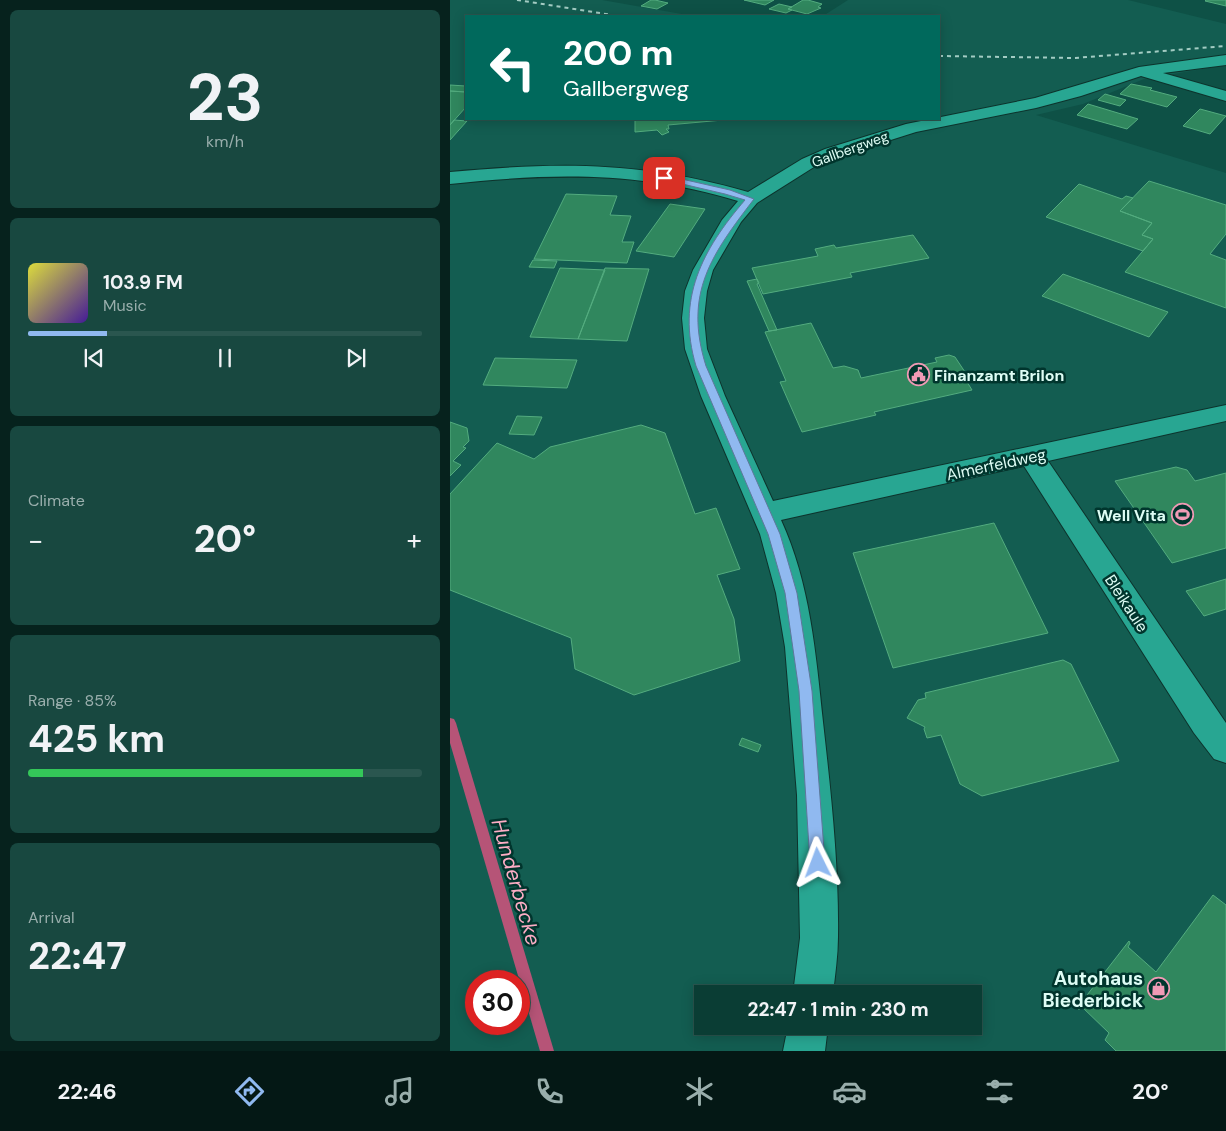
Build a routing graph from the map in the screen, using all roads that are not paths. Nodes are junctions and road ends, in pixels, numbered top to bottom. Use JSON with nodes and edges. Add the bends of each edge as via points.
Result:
{"nodes":[{"id":1,"x":1226,"y":60,"type":"edge"},
{"id":2,"x":1139,"y":72,"type":"junction"},
{"id":3,"x":1226,"y":96,"type":"edge"},
{"id":4,"x":450,"y":178,"type":"edge"},
{"id":5,"x":750,"y":199,"type":"junction"},
{"id":6,"x":1226,"y":413,"type":"edge"},
{"id":7,"x":1031,"y":456,"type":"junction"},
{"id":8,"x":765,"y":513,"type":"junction"},
{"id":9,"x":1226,"y":748,"type":"edge"},
{"id":10,"x":814,"y":985,"type":"edge"},
{"id":11,"x":807,"y":1035,"type":"edge"},
{"id":12,"x":804,"y":1051,"type":"edge"}],
"edges":[{"from":1,"to":2,"type":"street","name":"Gallbergweg"},
{"from":2,"to":3,"type":"street"},
{"from":2,"to":5,"type":"street","name":"Gallbergweg","via":[[1036,103],[912,128],[858,143],[808,163]]},
{"from":4,"to":5,"type":"street","via":[[524,170],[594,169],[677,180]]},
{"from":5,"to":8,"type":"street","via":[[732,220],[702,270],[696,290],[693,330],[701,366]]},
{"from":6,"to":7,"type":"street","name":"Almerfeldweg"},
{"from":7,"to":8,"type":"street","name":"Almerfeldweg"},
{"from":7,"to":9,"type":"street","name":"Bleikaule","via":[[1206,723]]},
{"from":8,"to":10,"type":"street","via":[[791,593],[806,691],[818,880],[819,938]]},
{"from":11,"to":12,"type":"street"}]}
